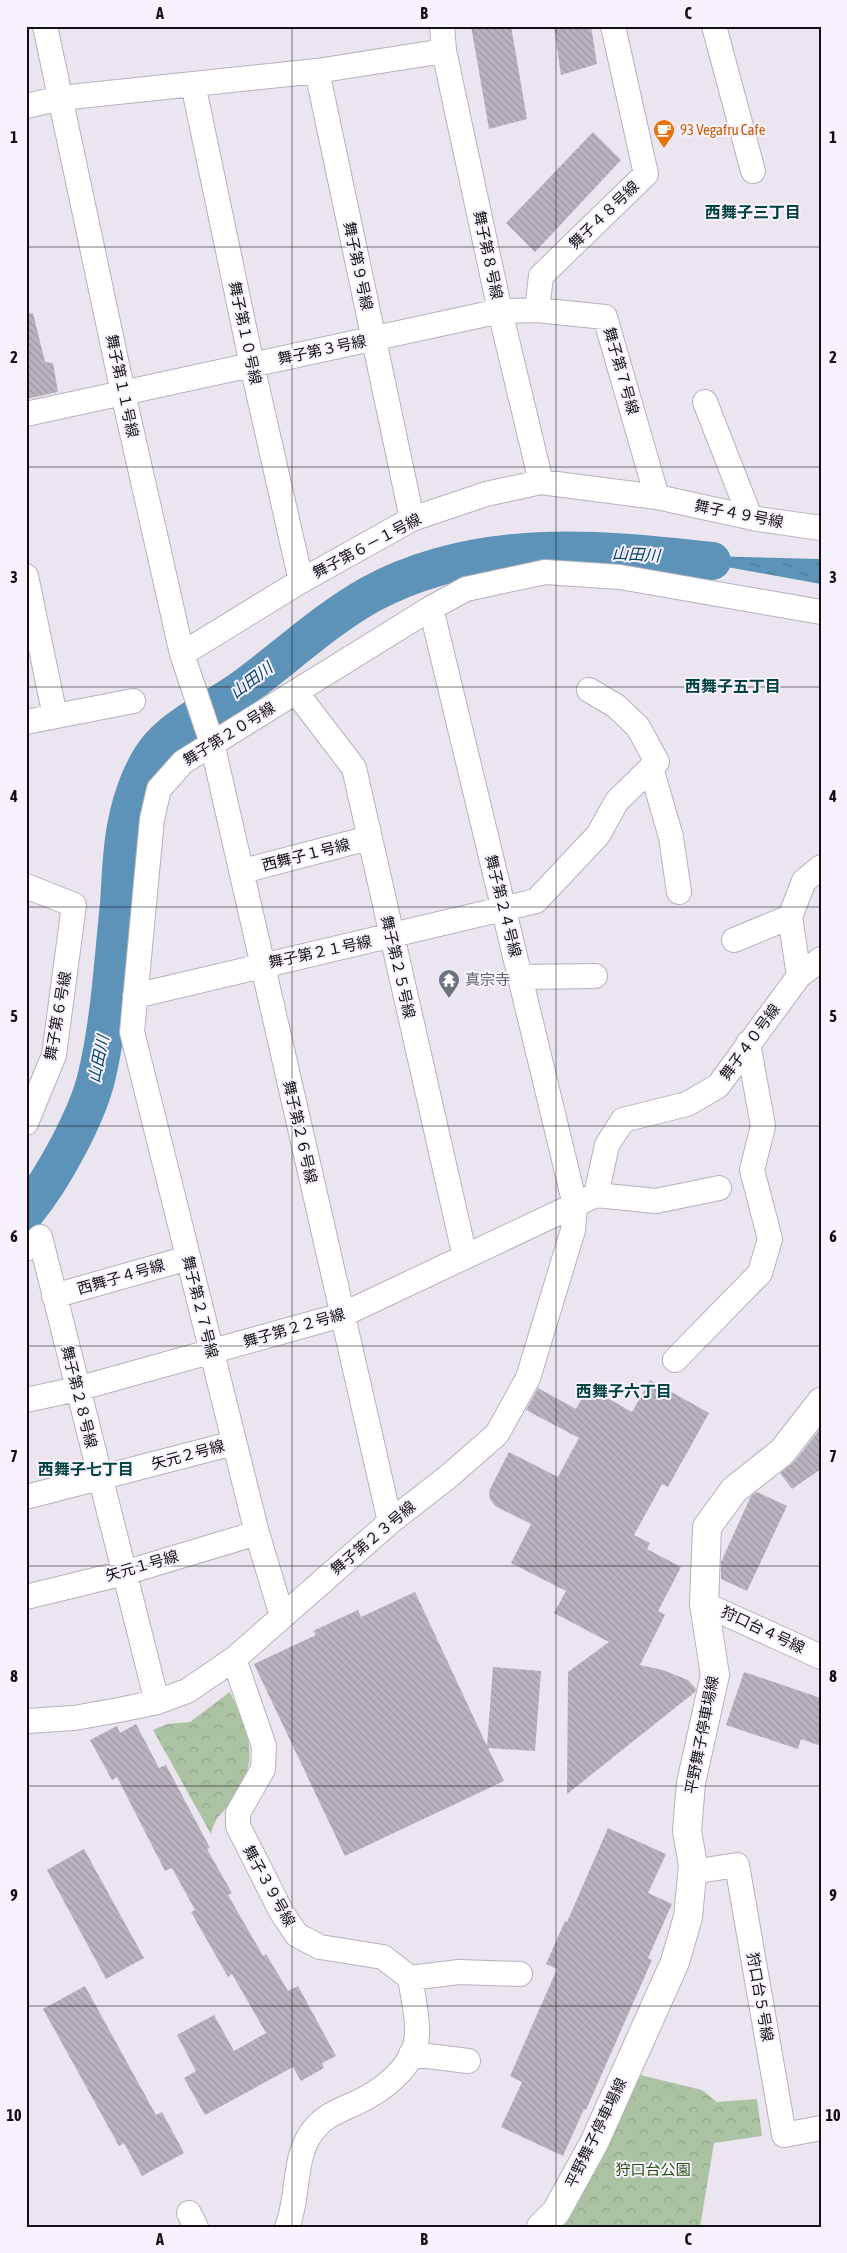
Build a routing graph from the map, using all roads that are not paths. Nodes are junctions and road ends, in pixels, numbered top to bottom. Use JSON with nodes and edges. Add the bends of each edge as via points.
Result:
{"nodes":[{"id":1,"x":46,"y":26,"type":"edge"},
{"id":2,"x":442,"y":26,"type":"edge"},
{"id":3,"x":613,"y":26,"type":"edge"},
{"id":4,"x":714,"y":26,"type":"edge"},
{"id":5,"x":444,"y":52,"type":"junction"},
{"id":6,"x":317,"y":71,"type":"junction"},
{"id":7,"x":194,"y":84,"type":"junction"},
{"id":8,"x":61,"y":98,"type":"junction"},
{"id":9,"x":26,"y":106,"type":"edge"},
{"id":10,"x":753,"y":171,"type":"dead end"},
{"id":11,"x":537,"y":310,"type":"junction"},
{"id":12,"x":500,"y":311,"type":"junction"},
{"id":13,"x":373,"y":339,"type":"junction"},
{"id":14,"x":252,"y":365,"type":"junction"},
{"id":15,"x":123,"y":393,"type":"junction"},
{"id":16,"x":705,"y":402,"type":"dead end"},
{"id":17,"x":26,"y":414,"type":"edge"},
{"id":18,"x":541,"y":482,"type":"junction"},
{"id":19,"x":657,"y":497,"type":"junction"},
{"id":20,"x":750,"y":517,"type":"junction"},
{"id":21,"x":412,"y":519,"type":"junction"},
{"id":22,"x":821,"y":528,"type":"edge"},
{"id":23,"x":26,"y":576,"type":"edge"},
{"id":24,"x":301,"y":581,"type":"junction"},
{"id":25,"x":431,"y":608,"type":"junction"},
{"id":26,"x":821,"y":612,"type":"edge"},
{"id":27,"x":182,"y":654,"type":"junction"},
{"id":28,"x":589,"y":690,"type":"dead end"},
{"id":29,"x":296,"y":692,"type":"junction"},
{"id":30,"x":133,"y":701,"type":"dead end"},
{"id":31,"x":55,"y":716,"type":"junction"},
{"id":32,"x":26,"y":722,"type":"edge"},
{"id":33,"x":212,"y":743,"type":"junction"},
{"id":34,"x":654,"y":765,"type":"junction"},
{"id":35,"x":369,"y":838,"type":"junction"},
{"id":36,"x":821,"y":867,"type":"edge"},
{"id":37,"x":243,"y":871,"type":"junction"},
{"id":38,"x":26,"y":886,"type":"edge"},
{"id":39,"x":679,"y":892,"type":"dead end"},
{"id":40,"x":504,"y":909,"type":"junction"},
{"id":41,"x":790,"y":917,"type":"junction"},
{"id":42,"x":390,"y":937,"type":"junction"},
{"id":43,"x":734,"y":940,"type":"dead end"},
{"id":44,"x":821,"y":959,"type":"edge"},
{"id":45,"x":262,"y":965,"type":"junction"},
{"id":46,"x":595,"y":976,"type":"dead end"},
{"id":47,"x":800,"y":976,"type":"junction"},
{"id":48,"x":520,"y":978,"type":"junction"},
{"id":49,"x":135,"y":996,"type":"junction"},
{"id":50,"x":748,"y":1043,"type":"junction"},
{"id":51,"x":26,"y":1123,"type":"edge"},
{"id":52,"x":719,"y":1188,"type":"dead end"},
{"id":53,"x":585,"y":1200,"type":"junction"},
{"id":54,"x":33,"y":1243,"type":"edge"},
{"id":55,"x":465,"y":1257,"type":"junction"},
{"id":56,"x":188,"y":1258,"type":"junction"},
{"id":57,"x":54,"y":1296,"type":"junction"},
{"id":58,"x":342,"y":1316,"type":"junction"},
{"id":59,"x":211,"y":1351,"type":"junction"},
{"id":60,"x":675,"y":1360,"type":"dead end"},
{"id":61,"x":77,"y":1389,"type":"junction"},
{"id":62,"x":26,"y":1400,"type":"edge"},
{"id":63,"x":821,"y":1402,"type":"edge"},
{"id":64,"x":234,"y":1443,"type":"junction"},
{"id":65,"x":100,"y":1479,"type":"junction"},
{"id":66,"x":26,"y":1497,"type":"edge"},
{"id":67,"x":390,"y":1522,"type":"junction"},
{"id":68,"x":257,"y":1533,"type":"junction"},
{"id":69,"x":124,"y":1572,"type":"junction"},
{"id":70,"x":26,"y":1597,"type":"edge"},
{"id":71,"x":704,"y":1604,"type":"junction"},
{"id":72,"x":282,"y":1616,"type":"junction"},
{"id":73,"x":821,"y":1657,"type":"edge"},
{"id":74,"x":234,"y":1659,"type":"junction"},
{"id":75,"x":157,"y":1702,"type":"junction"},
{"id":76,"x":26,"y":1722,"type":"edge"},
{"id":77,"x":692,"y":1872,"type":"junction"},
{"id":78,"x":520,"y":1974,"type":"dead end"},
{"id":79,"x":410,"y":1978,"type":"junction"},
{"id":80,"x":411,"y":2054,"type":"junction"},
{"id":81,"x":468,"y":2061,"type":"dead end"},
{"id":82,"x":821,"y":2128,"type":"edge"},
{"id":83,"x":287,"y":2227,"type":"edge"},
{"id":84,"x":541,"y":2227,"type":"edge"}],
"edges":[{"from":1,"to":8,"type":"street","name":"舞子第１１号線"},
{"from":2,"to":5,"type":"street","name":"舞子第８号線"},
{"from":3,"to":11,"type":"street","name":"舞子４８号線","via":[[646,174],[541,276]]},
{"from":4,"to":10,"type":"street"},
{"from":5,"to":6,"type":"street"},
{"from":5,"to":12,"type":"street","name":"舞子第８号線"},
{"from":6,"to":7,"type":"street"},
{"from":6,"to":13,"type":"street","name":"舞子第９号線"},
{"from":7,"to":8,"type":"street"},
{"from":7,"to":14,"type":"street","name":"舞子第１０号線"},
{"from":8,"to":9,"type":"street"},
{"from":8,"to":15,"type":"street","name":"舞子第１１号線"},
{"from":11,"to":12,"type":"street","name":"舞子第７号線"},
{"from":11,"to":19,"type":"street","name":"舞子第７号線","via":[[605,318]]},
{"from":12,"to":13,"type":"street","name":"舞子第３号線"},
{"from":12,"to":18,"type":"street","name":"舞子第８号線"},
{"from":13,"to":14,"type":"street","name":"舞子第３号線"},
{"from":13,"to":21,"type":"street","name":"舞子第９号線"},
{"from":14,"to":15,"type":"street","name":"舞子第３号線"},
{"from":14,"to":24,"type":"street","name":"舞子第１０号線"},
{"from":15,"to":17,"type":"street","name":"舞子第３号線"},
{"from":15,"to":27,"type":"street","name":"舞子第１１号線"},
{"from":16,"to":20,"type":"street"},
{"from":18,"to":19,"type":"street","name":"舞子第６－１号線"},
{"from":18,"to":21,"type":"street","name":"舞子第６－１号線","via":[[486,494]]},
{"from":19,"to":20,"type":"street","name":"舞子４９号線"},
{"from":20,"to":22,"type":"street","name":"舞子４９号線"},
{"from":21,"to":24,"type":"street","name":"舞子第６－１号線"},
{"from":23,"to":31,"type":"street"},
{"from":24,"to":27,"type":"street","name":"舞子第６－１号線"},
{"from":25,"to":26,"type":"street","name":"舞子第２０号線","via":[[466,589],[545,572],[620,577]]},
{"from":25,"to":29,"type":"street","name":"舞子第２０号線"},
{"from":25,"to":40,"type":"street","name":"舞子第２４号線"},
{"from":27,"to":33,"type":"street","name":"舞子第１１号線"},
{"from":28,"to":34,"type":"street","via":[[616,706],[638,727]]},
{"from":29,"to":33,"type":"street","name":"舞子第２０号線"},
{"from":29,"to":35,"type":"street","name":"舞子第２５号線","via":[[354,768]]},
{"from":30,"to":31,"type":"street"},
{"from":31,"to":32,"type":"street"},
{"from":33,"to":37,"type":"street","name":"舞子第２６号線"},
{"from":33,"to":49,"type":"street","name":"舞子第２０号線","via":[[183,762],[159,789],[152,819]]},
{"from":34,"to":39,"type":"street","via":[[671,837]]},
{"from":34,"to":40,"type":"street","name":"舞子第２１号線","via":[[617,800],[598,835],[536,901]]},
{"from":35,"to":37,"type":"street","name":"西舞子１号線"},
{"from":35,"to":42,"type":"street","name":"舞子第２５号線"},
{"from":36,"to":41,"type":"street","via":[[804,881]]},
{"from":37,"to":45,"type":"street","name":"舞子第２６号線"},
{"from":38,"to":51,"type":"street","name":"舞子第６号線","via":[[74,905],[54,1055]]},
{"from":40,"to":42,"type":"street","name":"舞子第２１号線"},
{"from":40,"to":48,"type":"street","name":"舞子第２４号線"},
{"from":41,"to":43,"type":"street"},
{"from":41,"to":47,"type":"street"},
{"from":42,"to":45,"type":"street","name":"舞子第２１号線"},
{"from":42,"to":55,"type":"street","name":"舞子第２５号線"},
{"from":44,"to":47,"type":"street","name":"舞子４０号線"},
{"from":45,"to":49,"type":"street","name":"舞子第２１号線"},
{"from":45,"to":58,"type":"street","name":"舞子第２６号線"},
{"from":46,"to":48,"type":"street"},
{"from":47,"to":50,"type":"street","name":"舞子４０号線"},
{"from":48,"to":53,"type":"street","name":"舞子第２４号線"},
{"from":49,"to":56,"type":"street","name":"舞子第２７号線","via":[[132,1032]]},
{"from":50,"to":53,"type":"street","name":"舞子４０号線","via":[[718,1086],[687,1104],[623,1120],[606,1145]]},
{"from":50,"to":60,"type":"street","via":[[763,1126],[752,1170],[770,1239],[760,1273]]},
{"from":52,"to":53,"type":"street","via":[[656,1201]]},
{"from":53,"to":55,"type":"street","name":"舞子第２２号線"},
{"from":53,"to":67,"type":"street","name":"舞子第２３号線","via":[[528,1378],[497,1434]]},
{"from":54,"to":57,"type":"street","name":"舞子第２８号線"},
{"from":55,"to":58,"type":"street","name":"舞子第２２号線"},
{"from":56,"to":57,"type":"street","name":"西舞子４号線"},
{"from":56,"to":59,"type":"street","name":"舞子第２７号線"},
{"from":57,"to":61,"type":"street","name":"舞子第２８号線"},
{"from":58,"to":59,"type":"street","name":"舞子第２２号線"},
{"from":58,"to":67,"type":"street","name":"舞子第２６号線"},
{"from":59,"to":61,"type":"street","name":"舞子第２２号線"},
{"from":59,"to":64,"type":"street","name":"舞子第２７号線"},
{"from":61,"to":62,"type":"street","name":"舞子第２２号線"},
{"from":61,"to":65,"type":"street","name":"舞子第２８号線"},
{"from":63,"to":71,"type":"main road","name":"平野舞子停車場線","via":[[782,1452],[734,1490],[707,1527]]},
{"from":64,"to":65,"type":"street","name":"矢元２号線"},
{"from":64,"to":68,"type":"street","name":"舞子第２７号線"},
{"from":65,"to":66,"type":"street","name":"矢元２号線"},
{"from":65,"to":69,"type":"street","name":"舞子第２８号線"},
{"from":67,"to":72,"type":"street","name":"舞子第２３号線"},
{"from":68,"to":69,"type":"street","name":"矢元１号線"},
{"from":68,"to":72,"type":"street","name":"舞子第２７号線"},
{"from":69,"to":70,"type":"street","name":"矢元１号線"},
{"from":69,"to":75,"type":"street","name":"舞子第２８号線"},
{"from":71,"to":73,"type":"street","name":"狩口台４号線"},
{"from":71,"to":77,"type":"main road","name":"平野舞子停車場線","via":[[715,1675],[691,1783],[687,1832]]},
{"from":72,"to":74,"type":"street","name":"舞子第２３号線"},
{"from":74,"to":75,"type":"street","name":"舞子第２３号線","via":[[187,1691]]},
{"from":74,"to":79,"type":"street","name":"舞子３９号線","via":[[264,1746],[263,1769],[238,1813],[238,1826],[282,1913],[297,1935],[320,1947],[383,1957]]},
{"from":75,"to":76,"type":"street","name":"舞子第２３号線","via":[[74,1718]]},
{"from":77,"to":82,"type":"street","name":"狩口台５号線","via":[[737,1866],[784,2135]]},
{"from":77,"to":84,"type":"main road","name":"平野舞子停車場線","via":[[688,1918],[675,1962],[594,2143],[556,2212]]},
{"from":78,"to":79,"type":"street","via":[[459,1972]]},
{"from":79,"to":80,"type":"street","via":[[417,2037]]},
{"from":80,"to":81,"type":"street"},
{"from":80,"to":83,"type":"street","via":[[398,2075],[374,2094],[327,2115],[309,2135],[299,2163],[295,2201]]}]}
